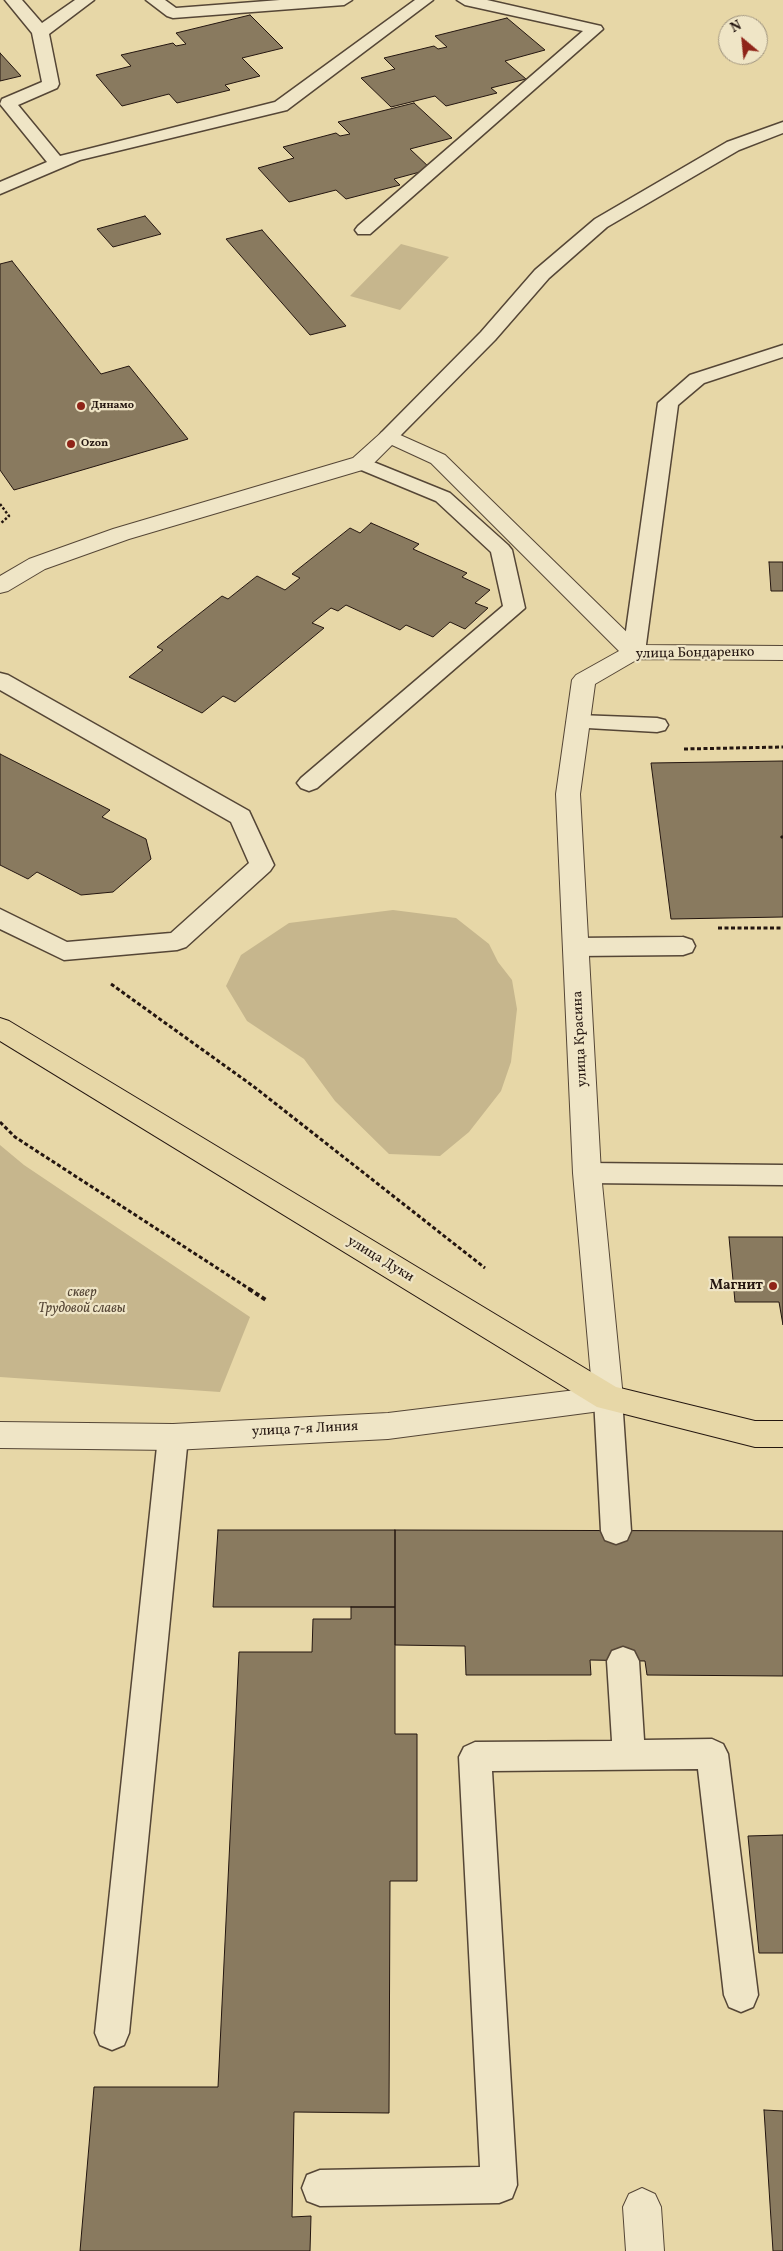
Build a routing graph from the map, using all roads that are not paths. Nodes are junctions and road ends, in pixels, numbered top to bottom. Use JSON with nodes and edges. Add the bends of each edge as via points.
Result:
{"nodes":[{"id":1,"x":13,"y":0,"type":"edge"},
{"id":2,"x":86,"y":0,"type":"edge"},
{"id":3,"x":154,"y":0,"type":"edge"},
{"id":4,"x":344,"y":0,"type":"edge"},
{"id":5,"x":425,"y":0,"type":"edge"},
{"id":6,"x":465,"y":0,"type":"edge"},
{"id":7,"x":40,"y":32,"type":"junction"},
{"id":8,"x":783,"y":127,"type":"edge"},
{"id":9,"x":58,"y":164,"type":"junction"},
{"id":10,"x":0,"y":189,"type":"edge"},
{"id":11,"x":364,"y":230,"type":"dead end"},
{"id":12,"x":783,"y":351,"type":"edge"},
{"id":13,"x":389,"y":436,"type":"junction"},
{"id":14,"x":360,"y":463,"type":"junction"},
{"id":15,"x":0,"y":586,"type":"edge"},
{"id":16,"x":634,"y":652,"type":"junction"},
{"id":17,"x":783,"y":653,"type":"edge"},
{"id":18,"x":0,"y":680,"type":"edge"},
{"id":19,"x":584,"y":680,"type":"joint"},
{"id":20,"x":578,"y":722,"type":"junction"},
{"id":21,"x":658,"y":725,"type":"dead end"},
{"id":22,"x":309,"y":783,"type":"dead end"},
{"id":23,"x":0,"y":918,"type":"edge"},
{"id":24,"x":683,"y":946,"type":"dead end"},
{"id":25,"x":576,"y":947,"type":"junction"},
{"id":26,"x":0,"y":1028,"type":"edge"},
{"id":27,"x":587,"y":1173,"type":"junction"},
{"id":28,"x":783,"y":1175,"type":"edge"},
{"id":29,"x":608,"y":1398,"type":"junction"},
{"id":30,"x":783,"y":1434,"type":"edge"},
{"id":31,"x":0,"y":1435,"type":"edge"},
{"id":32,"x":172,"y":1437,"type":"junction"},
{"id":33,"x":616,"y":1531,"type":"dead end"},
{"id":34,"x":623,"y":1661,"type":"dead end"},
{"id":35,"x":629,"y":1756,"type":"junction"},
{"id":36,"x":741,"y":1995,"type":"dead end"},
{"id":37,"x":112,"y":2033,"type":"dead end"},
{"id":38,"x":320,"y":2188,"type":"dead end"},
{"id":39,"x":642,"y":2207,"type":"dead end"},
{"id":40,"x":645,"y":2251,"type":"edge"}],
"edges":[{"from":1,"to":7,"type":"lane"},
{"from":2,"to":7,"type":"lane"},
{"from":3,"to":4,"type":"lane","via":[[173,13]]},
{"from":5,"to":9,"type":"lane","via":[[281,106],[74,156]]},
{"from":6,"to":11,"type":"lane","via":[[595,29]]},
{"from":7,"to":9,"type":"lane","via":[[51,84],[8,103]]},
{"from":8,"to":13,"type":"lane","via":[[733,146],[601,223],[542,274],[488,336]]},
{"from":9,"to":10,"type":"lane"},
{"from":12,"to":16,"type":"lane","via":[[697,379],[668,403]]},
{"from":13,"to":14,"type":"street"},
{"from":13,"to":16,"type":"street","via":[[438,460]]},
{"from":14,"to":15,"type":"street","via":[[121,534],[37,564]]},
{"from":14,"to":22,"type":"lane","via":[[443,496],[501,550],[514,608]]},
{"from":16,"to":17,"type":"street","name":"улица Бондаренко"},
{"from":16,"to":19,"type":"street","name":"улица Бондаренко"},
{"from":18,"to":23,"type":"lane","via":[[241,817],[262,865],[177,941],[64,951]]},
{"from":19,"to":20,"type":"street","name":"улица Красина"},
{"from":20,"to":21,"type":"lane"},
{"from":20,"to":25,"type":"street","name":"улица Красина","via":[[568,794]]},
{"from":24,"to":25,"type":"lane"},
{"from":25,"to":27,"type":"street","name":"улица Красина","via":[[589,1037]]},
{"from":26,"to":29,"type":"main road","name":"улица Дуки"},
{"from":27,"to":28,"type":"lane"},
{"from":27,"to":29,"type":"street","name":"улица Красина"},
{"from":29,"to":30,"type":"main road","name":"улица Дуки","via":[[755,1434]]},
{"from":29,"to":32,"type":"street","name":"улица 7-я Линия","via":[[388,1426]]},
{"from":29,"to":33,"type":"lane"},
{"from":31,"to":32,"type":"street","name":"улица 7-я Линия"},
{"from":32,"to":37,"type":"lane"},
{"from":34,"to":35,"type":"lane"},
{"from":35,"to":36,"type":"lane","via":[[712,1754]]},
{"from":35,"to":38,"type":"lane","via":[[475,1757],[499,2185]]},
{"from":39,"to":40,"type":"street"}]}
